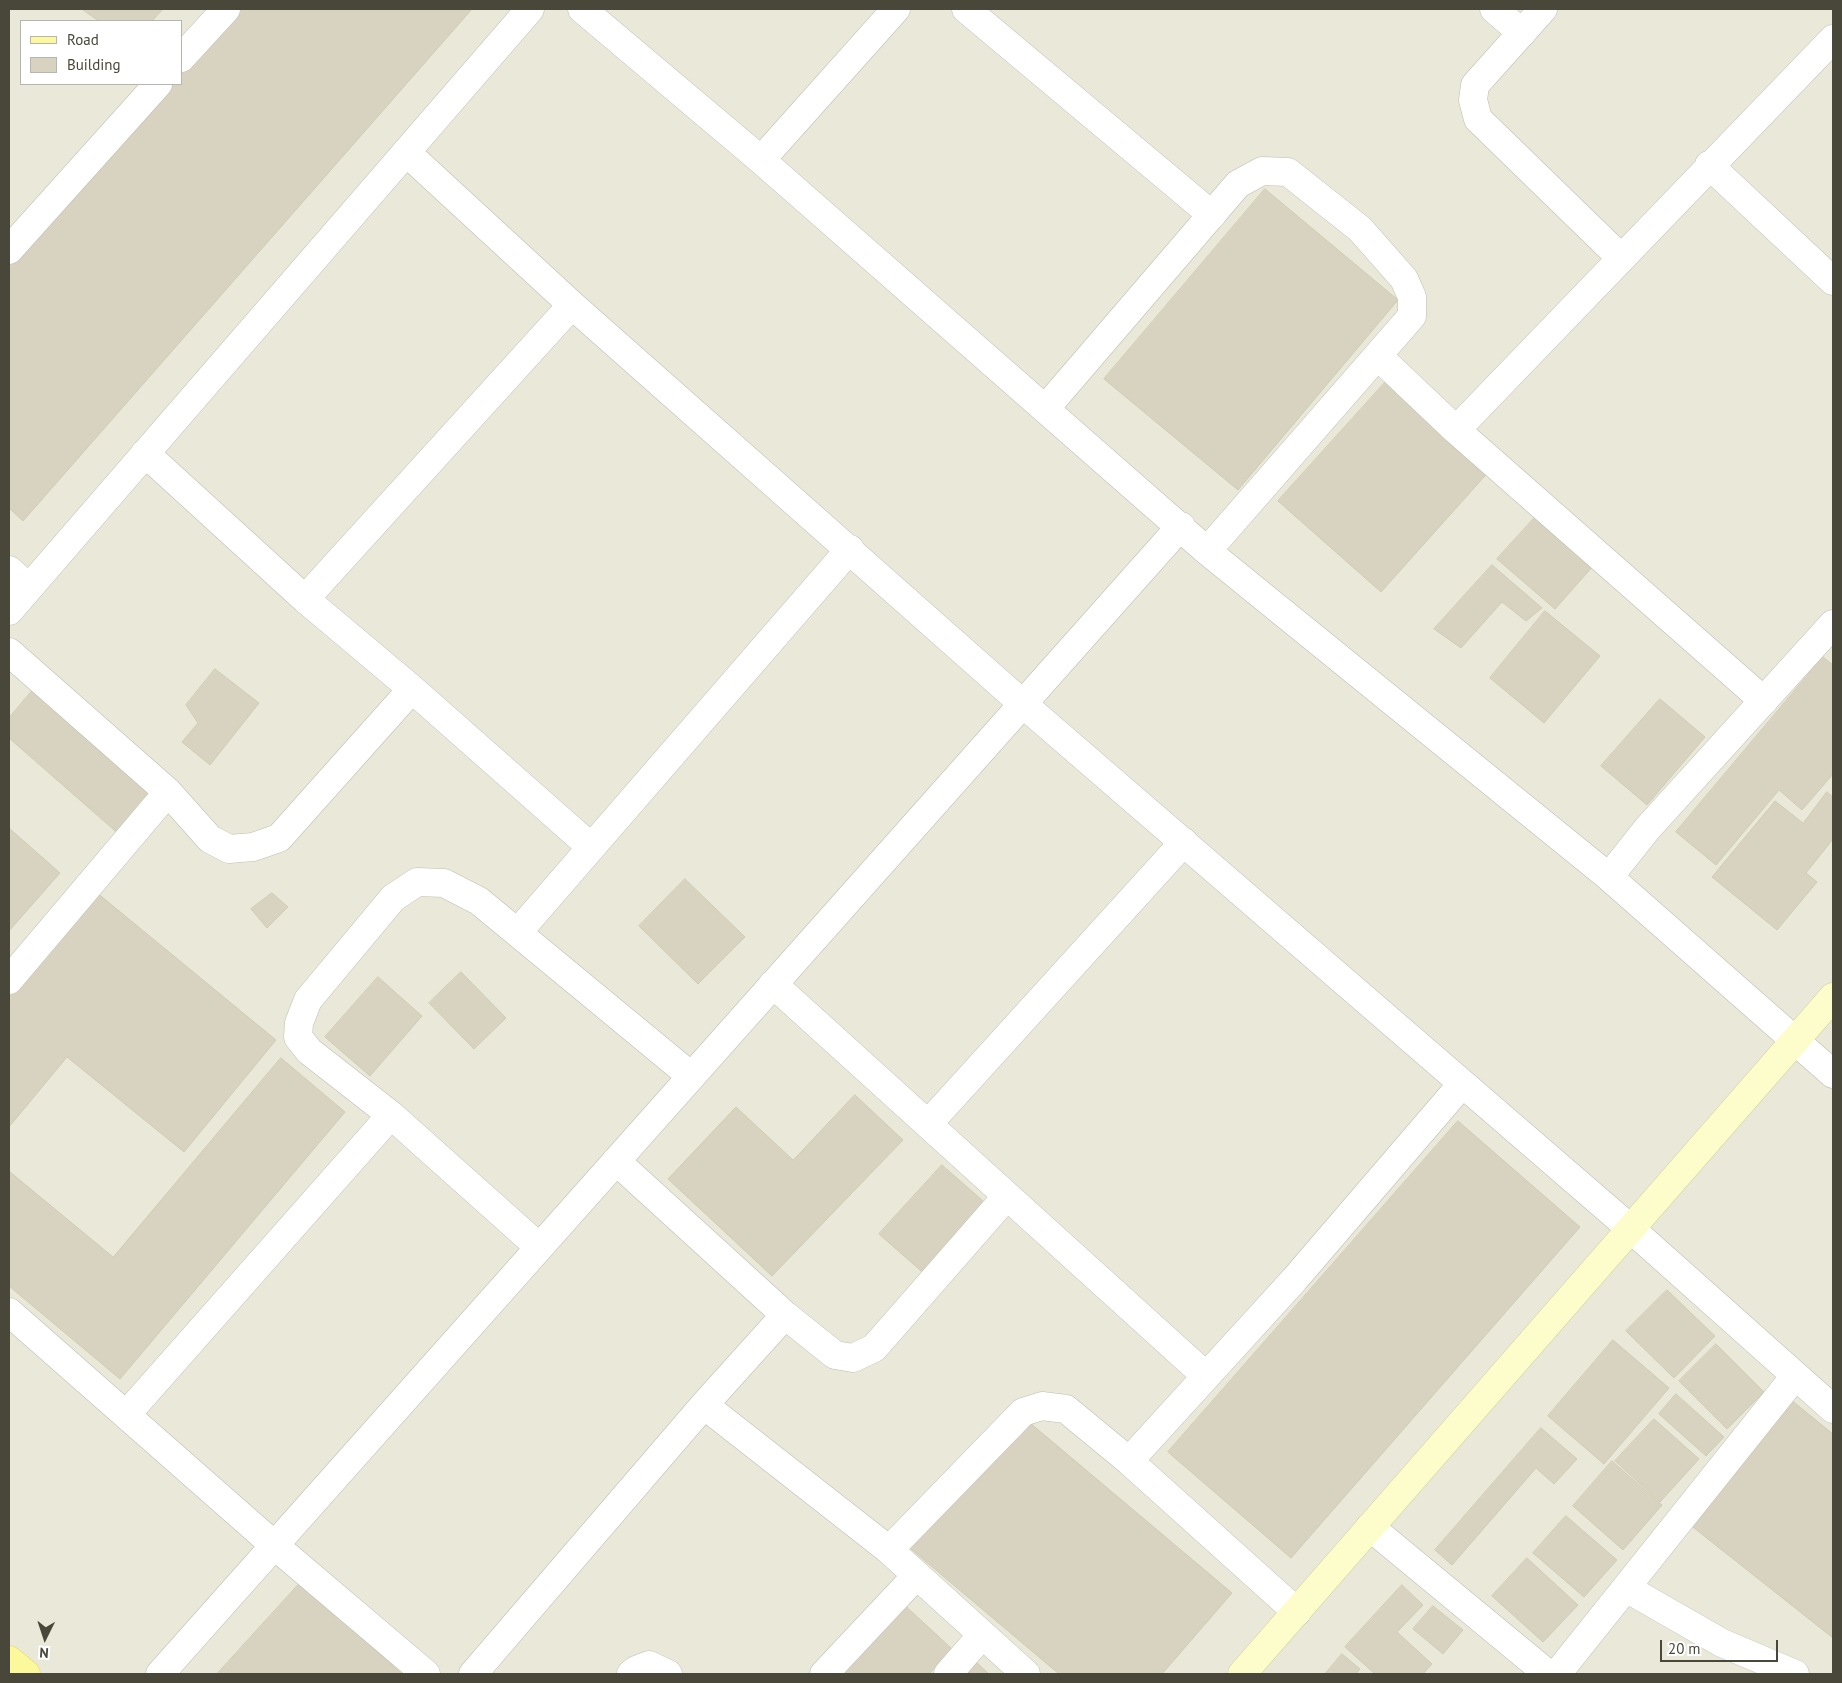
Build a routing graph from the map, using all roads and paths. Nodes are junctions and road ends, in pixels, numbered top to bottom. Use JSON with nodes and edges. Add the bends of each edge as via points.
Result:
{"nodes":[{"id":1,"x":226,"y":9,"type":"edge"},
{"id":2,"x":530,"y":9,"type":"edge"},
{"id":3,"x":582,"y":9,"type":"edge"},
{"id":4,"x":896,"y":9,"type":"edge"},
{"id":5,"x":966,"y":9,"type":"edge"},
{"id":6,"x":1494,"y":9,"type":"edge"},
{"id":7,"x":1543,"y":9,"type":"edge"},
{"id":8,"x":1522,"y":33,"type":"junction"},
{"id":9,"x":1833,"y":39,"type":"edge"},
{"id":10,"x":182,"y":57,"type":"edge"},
{"id":11,"x":157,"y":85,"type":"edge"},
{"id":12,"x":406,"y":152,"type":"junction"},
{"id":13,"x":761,"y":160,"type":"junction"},
{"id":14,"x":1709,"y":166,"type":"junction"},
{"id":15,"x":1212,"y":215,"type":"junction"},
{"id":16,"x":9,"y":250,"type":"edge"},
{"id":17,"x":1622,"y":258,"type":"junction"},
{"id":18,"x":1833,"y":280,"type":"edge"},
{"id":19,"x":572,"y":305,"type":"junction"},
{"id":20,"x":1379,"y":357,"type":"junction"},
{"id":21,"x":1045,"y":409,"type":"junction"},
{"id":22,"x":1456,"y":430,"type":"junction"},
{"id":23,"x":144,"y":453,"type":"junction"},
{"id":24,"x":1181,"y":526,"type":"junction"},
{"id":25,"x":850,"y":549,"type":"junction"},
{"id":26,"x":1207,"y":551,"type":"junction"},
{"id":27,"x":18,"y":578,"type":"edge"},
{"id":28,"x":305,"y":600,"type":"junction"},
{"id":29,"x":9,"y":611,"type":"edge"},
{"id":30,"x":1833,"y":624,"type":"edge"},
{"id":31,"x":9,"y":652,"type":"edge"},
{"id":32,"x":412,"y":689,"type":"junction"},
{"id":33,"x":1764,"y":701,"type":"junction"},
{"id":34,"x":1023,"y":704,"type":"junction"},
{"id":35,"x":168,"y":792,"type":"junction"},
{"id":36,"x":1184,"y":842,"type":"junction"},
{"id":37,"x":591,"y":847,"type":"junction"},
{"id":38,"x":1609,"y":877,"type":"junction"},
{"id":39,"x":518,"y":932,"type":"junction"},
{"id":40,"x":9,"y":980,"type":"edge"},
{"id":41,"x":773,"y":984,"type":"junction"},
{"id":42,"x":1833,"y":997,"type":"edge"},
{"id":43,"x":1795,"y":1041,"type":"junction"},
{"id":44,"x":1833,"y":1074,"type":"edge"},
{"id":45,"x":691,"y":1076,"type":"junction"},
{"id":46,"x":1462,"y":1084,"type":"junction"},
{"id":47,"x":391,"y":1115,"type":"junction"},
{"id":48,"x":928,"y":1124,"type":"junction"},
{"id":49,"x":616,"y":1160,"type":"junction"},
{"id":50,"x":1007,"y":1196,"type":"junction"},
{"id":51,"x":1631,"y":1229,"type":"junction"},
{"id":52,"x":539,"y":1247,"type":"junction"},
{"id":53,"x":9,"y":1312,"type":"edge"},
{"id":54,"x":785,"y":1315,"type":"junction"},
{"id":55,"x":1206,"y":1376,"type":"junction"},
{"id":56,"x":1795,"y":1376,"type":"junction"},
{"id":57,"x":704,"y":1406,"type":"junction"},
{"id":58,"x":1833,"y":1410,"type":"edge"},
{"id":59,"x":126,"y":1415,"type":"junction"},
{"id":60,"x":1128,"y":1461,"type":"junction"},
{"id":61,"x":1370,"y":1527,"type":"junction"},
{"id":62,"x":274,"y":1545,"type":"junction"},
{"id":63,"x":889,"y":1550,"type":"junction"},
{"id":64,"x":916,"y":1575,"type":"junction"},
{"id":65,"x":1626,"y":1588,"type":"junction"},
{"id":66,"x":1297,"y":1612,"type":"junction"},
{"id":67,"x":982,"y":1635,"type":"junction"},
{"id":68,"x":9,"y":1660,"type":"edge"},
{"id":69,"x":26,"y":1674,"type":"edge"},
{"id":70,"x":160,"y":1674,"type":"edge"},
{"id":71,"x":426,"y":1674,"type":"edge"},
{"id":72,"x":473,"y":1674,"type":"edge"},
{"id":73,"x":631,"y":1674,"type":"edge"},
{"id":74,"x":668,"y":1674,"type":"edge"},
{"id":75,"x":824,"y":1674,"type":"edge"},
{"id":76,"x":948,"y":1674,"type":"edge"},
{"id":77,"x":1026,"y":1674,"type":"edge"},
{"id":78,"x":1242,"y":1674,"type":"edge"},
{"id":79,"x":1548,"y":1674,"type":"edge"},
{"id":80,"x":1557,"y":1674,"type":"edge"},
{"id":81,"x":1795,"y":1674,"type":"edge"}],
"edges":[{"from":1,"to":10,"type":"street"},
{"from":2,"to":12,"type":"street"},
{"from":3,"to":13,"type":"street"},
{"from":4,"to":13,"type":"street"},
{"from":5,"to":15,"type":"street"},
{"from":6,"to":8,"type":"street"},
{"from":7,"to":8,"type":"street"},
{"from":8,"to":17,"type":"street","via":[[1475,85],[1473,100],[1478,119]]},
{"from":9,"to":14,"type":"street"},
{"from":11,"to":16,"type":"street"},
{"from":12,"to":19,"type":"street"},
{"from":12,"to":23,"type":"street"},
{"from":13,"to":21,"type":"street"},
{"from":14,"to":17,"type":"street"},
{"from":14,"to":18,"type":"street"},
{"from":15,"to":20,"type":"street","via":[[1238,184],[1262,171],[1288,172],[1360,229],[1404,280],[1412,297],[1412,316]]},
{"from":15,"to":21,"type":"street"},
{"from":17,"to":22,"type":"street"},
{"from":19,"to":25,"type":"street"},
{"from":19,"to":28,"type":"street"},
{"from":20,"to":22,"type":"street"},
{"from":20,"to":26,"type":"street"},
{"from":21,"to":24,"type":"street"},
{"from":22,"to":33,"type":"street"},
{"from":23,"to":27,"type":"street"},
{"from":23,"to":28,"type":"street"},
{"from":24,"to":26,"type":"street"},
{"from":24,"to":34,"type":"street"},
{"from":25,"to":34,"type":"street"},
{"from":25,"to":37,"type":"street"},
{"from":26,"to":38,"type":"street"},
{"from":27,"to":29,"type":"street"},
{"from":28,"to":32,"type":"street"},
{"from":30,"to":33,"type":"street"},
{"from":31,"to":35,"type":"street"},
{"from":32,"to":35,"type":"street","via":[[279,838],[253,847],[230,849],[210,839]]},
{"from":32,"to":37,"type":"street"},
{"from":33,"to":38,"type":"street","via":[[1647,829]]},
{"from":34,"to":36,"type":"street"},
{"from":34,"to":41,"type":"street"},
{"from":35,"to":40,"type":"street"},
{"from":36,"to":46,"type":"street"},
{"from":36,"to":48,"type":"street"},
{"from":37,"to":39,"type":"street"},
{"from":38,"to":43,"type":"street"},
{"from":39,"to":45,"type":"street"},
{"from":39,"to":47,"type":"street","via":[[479,900],[444,883],[417,882],[393,898],[308,1000],[299,1023],[298,1038],[309,1051]]},
{"from":41,"to":45,"type":"street"},
{"from":41,"to":48,"type":"street"},
{"from":42,"to":43,"type":"street"},
{"from":43,"to":44,"type":"street"},
{"from":43,"to":51,"type":"street"},
{"from":45,"to":49,"type":"street"},
{"from":46,"to":51,"type":"street"},
{"from":46,"to":55,"type":"street","via":[[1294,1280]]},
{"from":47,"to":52,"type":"street"},
{"from":47,"to":59,"type":"street"},
{"from":48,"to":50,"type":"street"},
{"from":49,"to":52,"type":"street"},
{"from":49,"to":54,"type":"street"},
{"from":50,"to":54,"type":"street","via":[[874,1348],[853,1358],[836,1355]]},
{"from":50,"to":55,"type":"street"},
{"from":51,"to":56,"type":"street"},
{"from":51,"to":61,"type":"street"},
{"from":52,"to":62,"type":"street"},
{"from":53,"to":59,"type":"street"},
{"from":54,"to":57,"type":"street"},
{"from":55,"to":60,"type":"street"},
{"from":56,"to":58,"type":"street"},
{"from":56,"to":65,"type":"street"},
{"from":57,"to":63,"type":"street"},
{"from":57,"to":72,"type":"street"},
{"from":59,"to":62,"type":"street"},
{"from":60,"to":63,"type":"street","via":[[1066,1409],[1042,1406],[1023,1412]]},
{"from":60,"to":66,"type":"street"},
{"from":61,"to":66,"type":"street"},
{"from":61,"to":79,"type":"street"},
{"from":62,"to":70,"type":"street"},
{"from":62,"to":71,"type":"street"},
{"from":63,"to":64,"type":"street"},
{"from":64,"to":67,"type":"street"},
{"from":64,"to":75,"type":"street"},
{"from":65,"to":80,"type":"street"},
{"from":65,"to":81,"type":"street","via":[[1722,1643]]},
{"from":66,"to":78,"type":"street"},
{"from":67,"to":76,"type":"street"},
{"from":67,"to":77,"type":"street"},
{"from":68,"to":69,"type":"main road"},
{"from":73,"to":74,"type":"street","via":[[649,1665]]}]}
